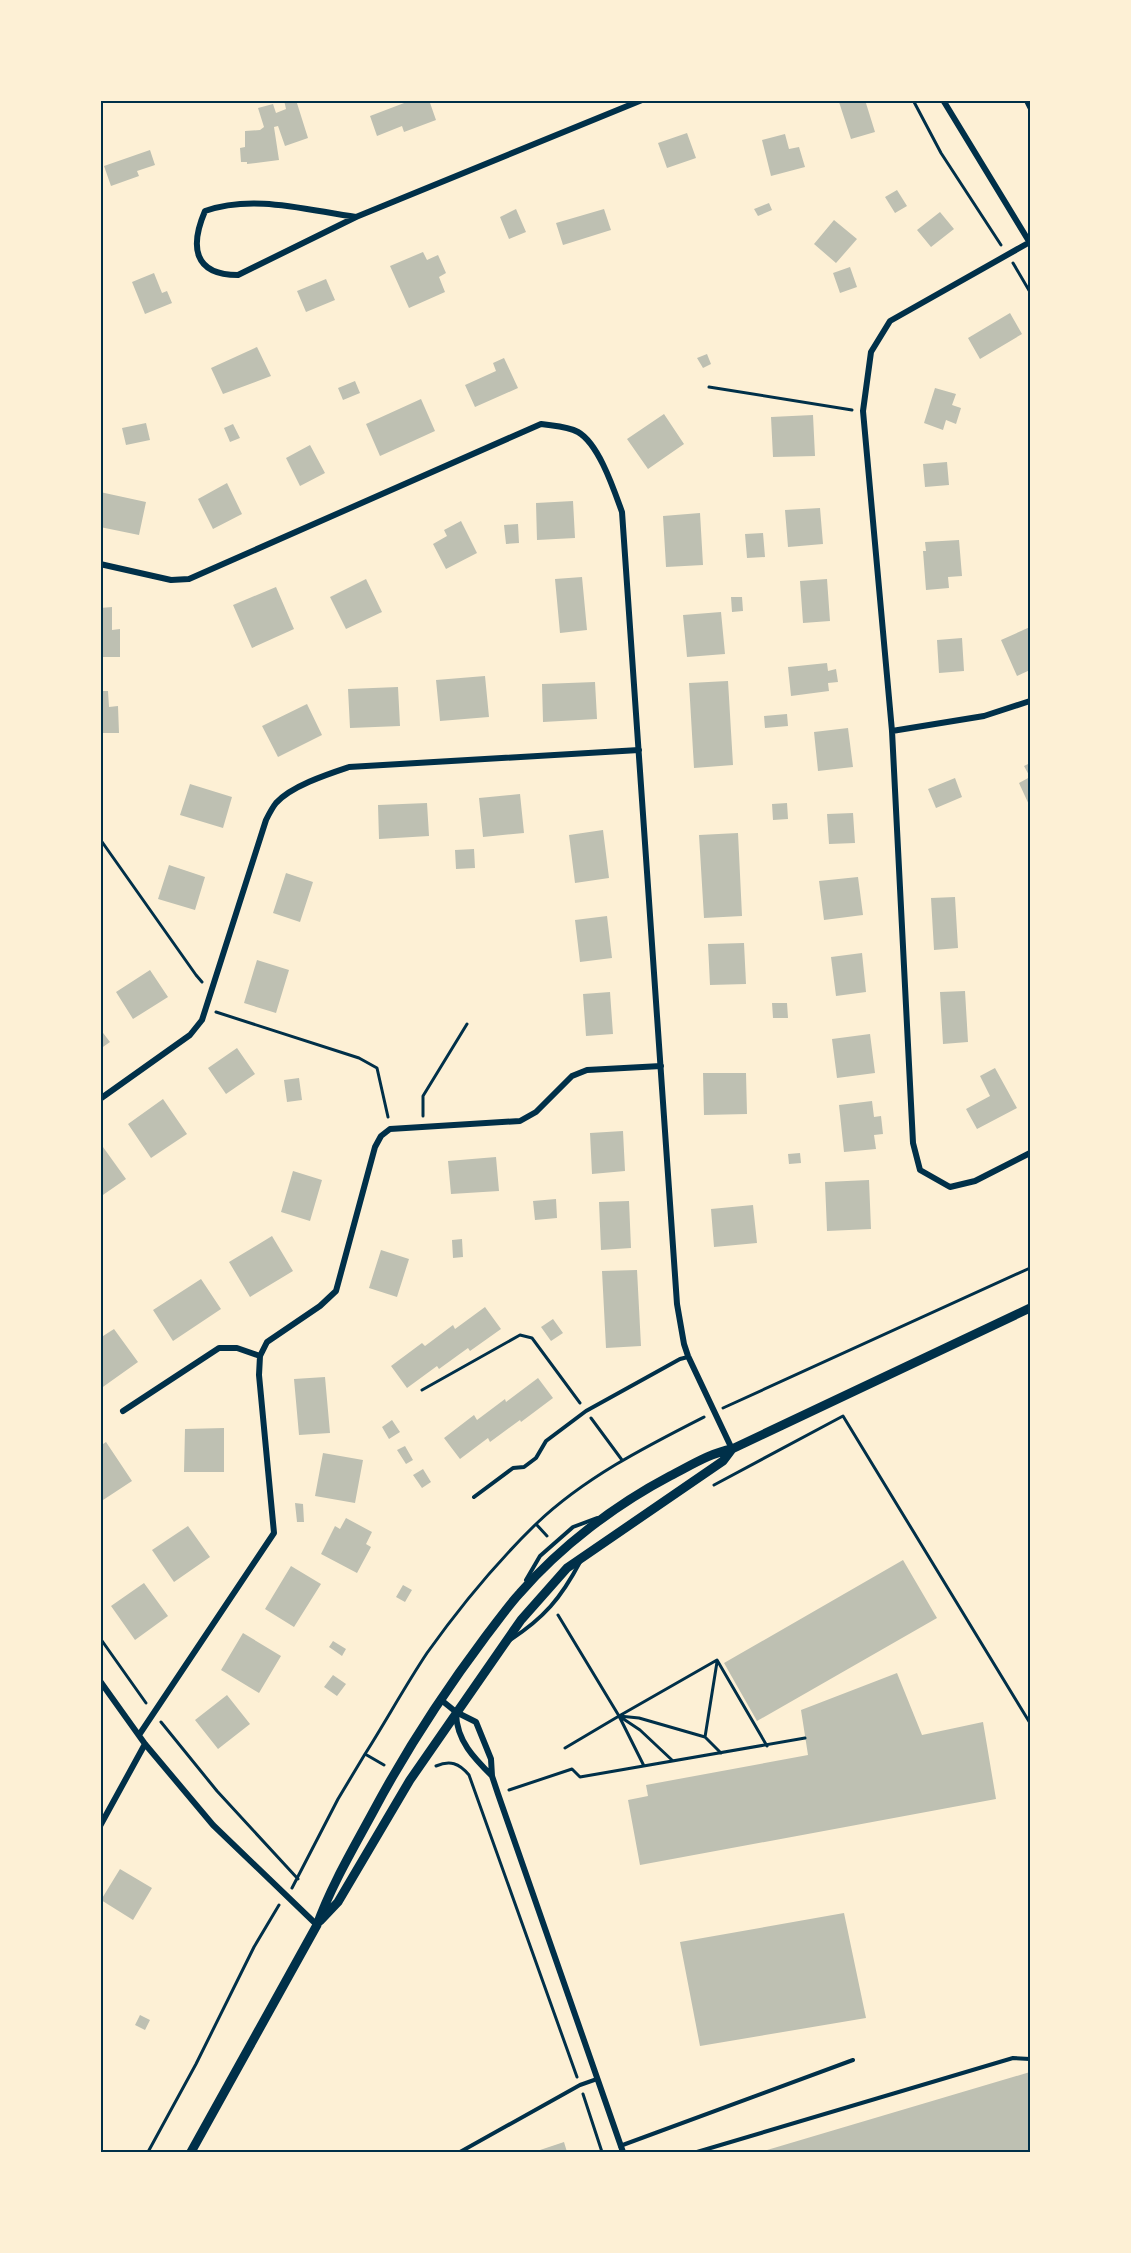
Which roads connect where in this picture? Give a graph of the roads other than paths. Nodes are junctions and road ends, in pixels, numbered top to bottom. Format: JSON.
{"nodes":[{"id":1,"x":642,"y":100,"type":"edge"},
{"id":2,"x":943,"y":100,"type":"edge"},
{"id":3,"x":356,"y":217,"type":"junction"},
{"id":4,"x":1030,"y":243,"type":"edge"},
{"id":5,"x":100,"y":564,"type":"edge"},
{"id":6,"x":1030,"y":701,"type":"edge"},
{"id":7,"x":892,"y":731,"type":"junction"},
{"id":8,"x":639,"y":750,"type":"junction"},
{"id":9,"x":662,"y":1066,"type":"junction"},
{"id":10,"x":100,"y":1099,"type":"edge"},
{"id":11,"x":1030,"y":1153,"type":"edge"},
{"id":12,"x":1030,"y":1308,"type":"edge"},
{"id":13,"x":260,"y":1356,"type":"junction"},
{"id":14,"x":688,"y":1356,"type":"junction"},
{"id":15,"x":123,"y":1411,"type":"dead end"},
{"id":16,"x":732,"y":1449,"type":"junction"},
{"id":17,"x":474,"y":1497,"type":"dead end"},
{"id":18,"x":100,"y":1681,"type":"edge"},
{"id":19,"x":440,"y":1699,"type":"junction"},
{"id":20,"x":456,"y":1712,"type":"junction"},
{"id":21,"x":139,"y":1735,"type":"junction"},
{"id":22,"x":145,"y":1743,"type":"junction"},
{"id":23,"x":492,"y":1776,"type":"junction"},
{"id":24,"x":100,"y":1826,"type":"edge"},
{"id":25,"x":317,"y":1925,"type":"junction"},
{"id":26,"x":1030,"y":2059,"type":"edge"},
{"id":27,"x":853,"y":2060,"type":"dead end"},
{"id":28,"x":597,"y":2079,"type":"junction"},
{"id":29,"x":622,"y":2149,"type":"edge"},
{"id":30,"x":191,"y":2152,"type":"edge"},
{"id":31,"x":460,"y":2152,"type":"edge"},
{"id":32,"x":698,"y":2152,"type":"edge"}],
"edges":[{"from":1,"to":3,"type":"street"},
{"from":2,"to":4,"type":"street"},
{"from":3,"to":3,"type":"street"},
{"from":4,"to":7,"type":"street"},
{"from":5,"to":8,"type":"street"},
{"from":6,"to":7,"type":"street"},
{"from":7,"to":11,"type":"street"},
{"from":8,"to":9,"type":"street"},
{"from":8,"to":10,"type":"street"},
{"from":9,"to":13,"type":"street"},
{"from":9,"to":14,"type":"street"},
{"from":12,"to":16,"type":"street"},
{"from":13,"to":15,"type":"street"},
{"from":13,"to":21,"type":"street"},
{"from":14,"to":16,"type":"street"},
{"from":14,"to":17,"type":"lane"},
{"from":16,"to":19,"type":"street"},
{"from":16,"to":20,"type":"street"},
{"from":18,"to":21,"type":"street"},
{"from":19,"to":20,"type":"street"},
{"from":19,"to":25,"type":"street"},
{"from":20,"to":23,"type":"street"},
{"from":20,"to":23,"type":"street"},
{"from":20,"to":25,"type":"street"},
{"from":21,"to":22,"type":"street"},
{"from":22,"to":24,"type":"street"},
{"from":22,"to":25,"type":"street"},
{"from":23,"to":28,"type":"street"},
{"from":25,"to":30,"type":"street"},
{"from":26,"to":32,"type":"lane"},
{"from":27,"to":29,"type":"lane"},
{"from":28,"to":29,"type":"street"},
{"from":28,"to":31,"type":"lane"}]}
